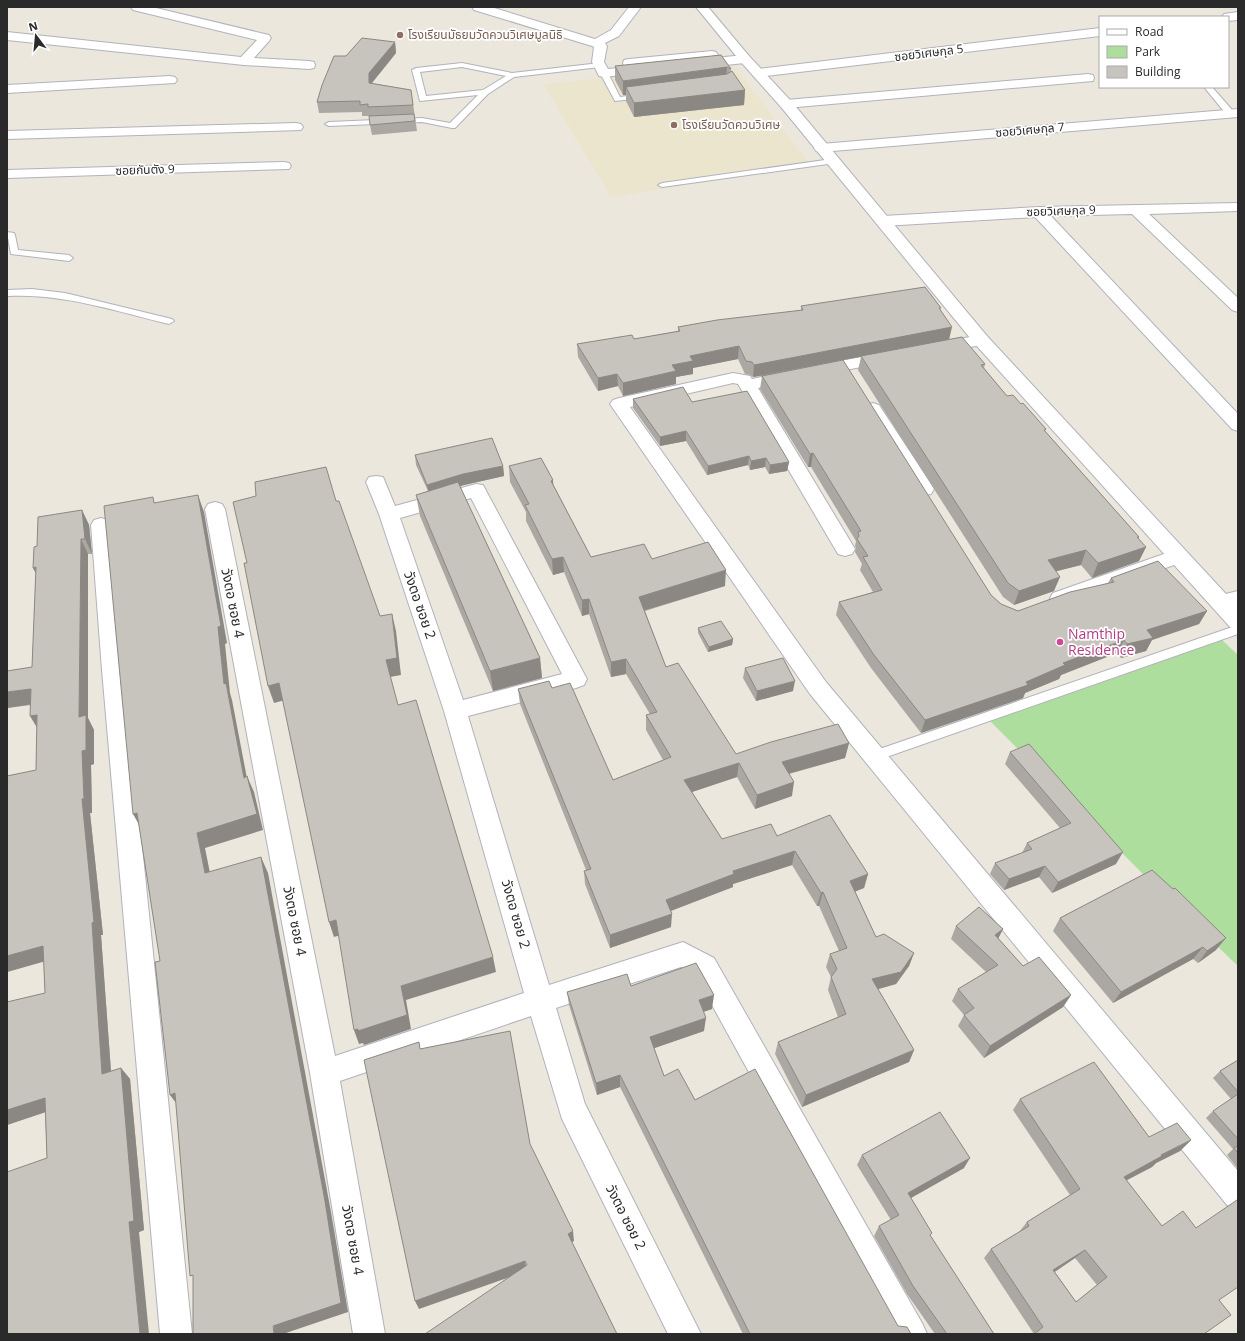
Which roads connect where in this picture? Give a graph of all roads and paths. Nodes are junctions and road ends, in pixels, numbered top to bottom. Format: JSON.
{"nodes":[{"id":1,"x":136,"y":7,"type":"edge"},
{"id":2,"x":478,"y":7,"type":"edge"},
{"id":3,"x":635,"y":7,"type":"edge"},
{"id":4,"x":698,"y":7,"type":"edge"},
{"id":5,"x":702,"y":7,"type":"edge"},
{"id":6,"x":707,"y":7,"type":"edge"},
{"id":7,"x":499,"y":9,"type":"edge"},
{"id":8,"x":195,"y":11,"type":"dead end"},
{"id":9,"x":181,"y":19,"type":"junction"},
{"id":10,"x":1099,"y":32,"type":"edge"},
{"id":11,"x":7,"y":36,"type":"edge"},
{"id":12,"x":596,"y":43,"type":"junction"},
{"id":13,"x":742,"y":56,"type":"junction"},
{"id":14,"x":244,"y":61,"type":"junction"},
{"id":15,"x":309,"y":65,"type":"dead end"},
{"id":16,"x":602,"y":69,"type":"junction"},
{"id":17,"x":758,"y":73,"type":"junction"},
{"id":18,"x":512,"y":75,"type":"junction"},
{"id":19,"x":1088,"y":78,"type":"dead end"},
{"id":20,"x":170,"y":80,"type":"dead end"},
{"id":21,"x":7,"y":88,"type":"edge"},
{"id":22,"x":1209,"y":88,"type":"edge"},
{"id":23,"x":485,"y":92,"type":"junction"},
{"id":24,"x":649,"y":95,"type":"edge"},
{"id":25,"x":786,"y":104,"type":"junction"},
{"id":26,"x":1234,"y":113,"type":"edge"},
{"id":27,"x":329,"y":124,"type":"dead end"},
{"id":28,"x":296,"y":127,"type":"dead end"},
{"id":29,"x":7,"y":135,"type":"edge"},
{"id":30,"x":821,"y":148,"type":"junction"},
{"id":31,"x":832,"y":161,"type":"junction"},
{"id":32,"x":284,"y":166,"type":"dead end"},
{"id":33,"x":7,"y":174,"type":"edge"},
{"id":34,"x":662,"y":185,"type":"dead end"},
{"id":35,"x":1238,"y":207,"type":"edge"},
{"id":36,"x":1135,"y":209,"type":"junction"},
{"id":37,"x":1039,"y":212,"type":"junction"},
{"id":38,"x":883,"y":221,"type":"junction"},
{"id":39,"x":7,"y":235,"type":"edge"},
{"id":40,"x":69,"y":258,"type":"dead end"},
{"id":41,"x":7,"y":293,"type":"edge"},
{"id":42,"x":1238,"y":307,"type":"edge"},
{"id":43,"x":169,"y":321,"type":"dead end"},
{"id":44,"x":981,"y":340,"type":"junction"},
{"id":45,"x":844,"y":365,"type":"junction"},
{"id":46,"x":799,"y":374,"type":"edge"},
{"id":47,"x":777,"y":378,"type":"edge"},
{"id":48,"x":747,"y":385,"type":"junction"},
{"id":49,"x":1238,"y":425,"type":"edge"},
{"id":50,"x":376,"y":482,"type":"dead end"},
{"id":51,"x":933,"y":504,"type":"edge"},
{"id":52,"x":215,"y":509,"type":"dead end"},
{"id":53,"x":389,"y":514,"type":"junction"},
{"id":54,"x":101,"y":525,"type":"dead end"},
{"id":55,"x":845,"y":549,"type":"dead end"},
{"id":56,"x":1178,"y":556,"type":"junction"},
{"id":57,"x":1229,"y":600,"type":"edge"},
{"id":58,"x":1043,"y":604,"type":"edge"},
{"id":59,"x":1238,"y":621,"type":"edge"},
{"id":60,"x":1238,"y":629,"type":"edge"},
{"id":61,"x":455,"y":710,"type":"junction"},
{"id":62,"x":875,"y":756,"type":"junction"},
{"id":63,"x":541,"y":1000,"type":"junction"},
{"id":64,"x":324,"y":1073,"type":"junction"},
{"id":65,"x":1238,"y":1194,"type":"edge"},
{"id":66,"x":176,"y":1334,"type":"edge"},
{"id":67,"x":369,"y":1334,"type":"edge"},
{"id":68,"x":685,"y":1334,"type":"edge"},
{"id":69,"x":911,"y":1334,"type":"edge"}],
"edges":[{"from":1,"to":9,"type":"street"},
{"from":2,"to":7,"type":"street"},
{"from":3,"to":12,"type":"street"},
{"from":4,"to":5,"type":"street"},
{"from":5,"to":6,"type":"street"},
{"from":5,"to":13,"type":"street"},
{"from":7,"to":12,"type":"street"},
{"from":8,"to":9,"type":"street"},
{"from":9,"to":14,"type":"street"},
{"from":10,"to":17,"type":"street","name":"ซอยวิเศษกุล 5"},
{"from":11,"to":14,"type":"street"},
{"from":12,"to":16,"type":"street"},
{"from":13,"to":16,"type":"street"},
{"from":13,"to":17,"type":"street"},
{"from":14,"to":15,"type":"street"},
{"from":16,"to":18,"type":"lane"},
{"from":16,"to":24,"type":"lane"},
{"from":17,"to":25,"type":"street"},
{"from":18,"to":23,"type":"lane"},
{"from":18,"to":23,"type":"lane"},
{"from":19,"to":25,"type":"street"},
{"from":20,"to":21,"type":"street"},
{"from":22,"to":26,"type":"lane"},
{"from":23,"to":27,"type":"lane"},
{"from":25,"to":30,"type":"street"},
{"from":26,"to":30,"type":"street","name":"ซอยวิเศษกุล 7"},
{"from":28,"to":29,"type":"street"},
{"from":30,"to":31,"type":"street"},
{"from":31,"to":34,"type":"lane"},
{"from":31,"to":38,"type":"street"},
{"from":32,"to":33,"type":"street","name":"ซอยกันตัง 9"},
{"from":35,"to":36,"type":"street","name":"ซอยวิเศษกุล 9"},
{"from":36,"to":37,"type":"street","name":"ซอยวิเศษกุล 9"},
{"from":36,"to":42,"type":"street"},
{"from":37,"to":38,"type":"street","name":"ซอยวิเศษกุล 9"},
{"from":37,"to":49,"type":"street"},
{"from":38,"to":44,"type":"street"},
{"from":39,"to":40,"type":"lane"},
{"from":41,"to":43,"type":"lane"},
{"from":44,"to":45,"type":"street"},
{"from":44,"to":56,"type":"street"},
{"from":45,"to":46,"type":"street"},
{"from":45,"to":51,"type":"street"},
{"from":47,"to":48,"type":"street"},
{"from":48,"to":55,"type":"street"},
{"from":48,"to":62,"type":"street"},
{"from":50,"to":53,"type":"street","name":"วังตอ ซอย 2"},
{"from":52,"to":64,"type":"street","name":"วังตอ ซอย 4"},
{"from":53,"to":61,"type":"street","name":"วังตอ ซอย 2"},
{"from":53,"to":61,"type":"street"},
{"from":54,"to":66,"type":"street"},
{"from":56,"to":57,"type":"street"},
{"from":56,"to":58,"type":"street"},
{"from":57,"to":59,"type":"street"},
{"from":60,"to":62,"type":"lane"},
{"from":61,"to":63,"type":"street","name":"วังตอ ซอย 2"},
{"from":62,"to":65,"type":"street"},
{"from":63,"to":64,"type":"street"},
{"from":63,"to":68,"type":"street","name":"วังตอ ซอย 2"},
{"from":63,"to":69,"type":"street"},
{"from":64,"to":67,"type":"street","name":"วังตอ ซอย 4"}]}
